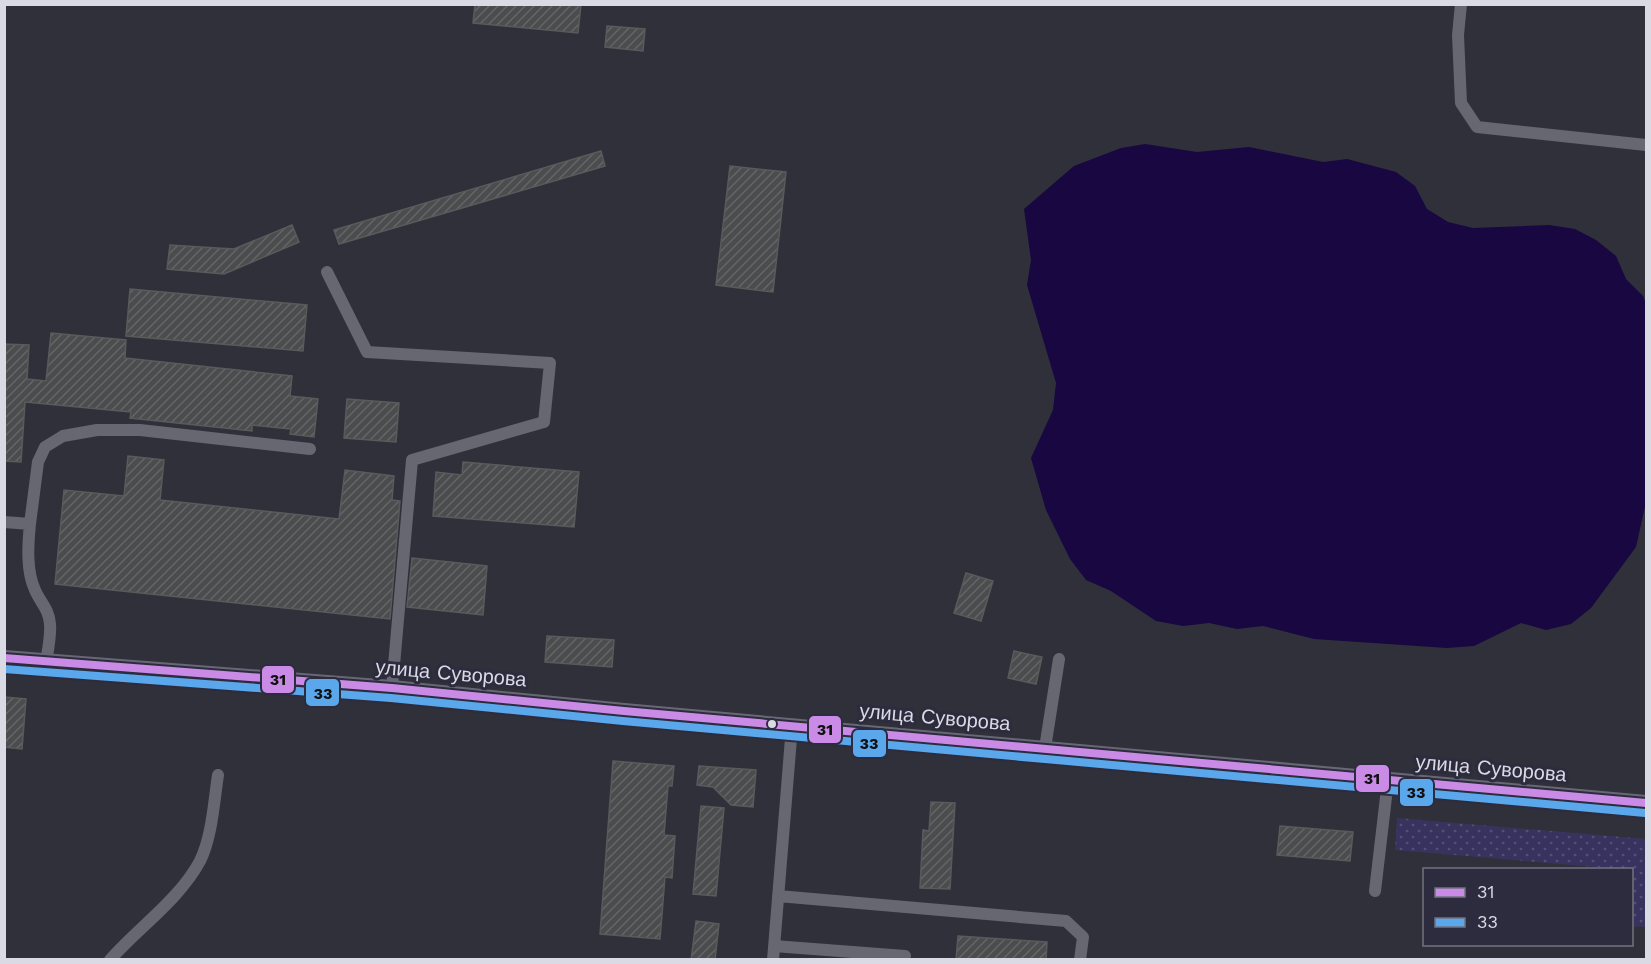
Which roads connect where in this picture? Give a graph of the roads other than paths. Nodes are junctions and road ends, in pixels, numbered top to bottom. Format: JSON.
{"nodes":[{"id":1,"x":1461,"y":4,"type":"edge"},
{"id":2,"x":1647,"y":145,"type":"edge"},
{"id":3,"x":327,"y":272,"type":"dead end"},
{"id":4,"x":310,"y":449,"type":"dead end"},
{"id":5,"x":4,"y":522,"type":"edge"},
{"id":6,"x":30,"y":524,"type":"junction"},
{"id":7,"x":4,"y":658,"type":"edge"},
{"id":8,"x":1059,"y":659,"type":"dead end"},
{"id":9,"x":46,"y":662,"type":"junction"},
{"id":10,"x":392,"y":688,"type":"junction"},
{"id":11,"x":792,"y":726,"type":"junction"},
{"id":12,"x":1045,"y":748,"type":"junction"},
{"id":13,"x":219,"y":775,"type":"dead end"},
{"id":14,"x":1388,"y":780,"type":"junction"},
{"id":15,"x":1647,"y":802,"type":"edge"},
{"id":16,"x":1375,"y":891,"type":"dead end"},
{"id":17,"x":778,"y":896,"type":"junction"},
{"id":18,"x":774,"y":946,"type":"junction"},
{"id":19,"x":905,"y":956,"type":"dead end"},
{"id":20,"x":110,"y":960,"type":"edge"},
{"id":21,"x":773,"y":960,"type":"edge"},
{"id":22,"x":1080,"y":960,"type":"edge"}],
"edges":[{"from":1,"to":2,"type":"lane"},
{"from":3,"to":10,"type":"lane"},
{"from":4,"to":6,"type":"lane"},
{"from":5,"to":6,"type":"lane"},
{"from":6,"to":9,"type":"lane"},
{"from":7,"to":9,"type":"main road","name":"улица Суворова"},
{"from":8,"to":12,"type":"lane"},
{"from":9,"to":10,"type":"main road","name":"улица Суворова"},
{"from":10,"to":11,"type":"main road","name":"улица Суворова"},
{"from":11,"to":12,"type":"main road","name":"улица Суворова"},
{"from":11,"to":17,"type":"lane"},
{"from":12,"to":14,"type":"main road","name":"улица Суворова"},
{"from":13,"to":20,"type":"lane"},
{"from":14,"to":15,"type":"main road","name":"улица Суворова"},
{"from":14,"to":16,"type":"lane"},
{"from":17,"to":18,"type":"lane"},
{"from":17,"to":22,"type":"lane"},
{"from":18,"to":19,"type":"lane"},
{"from":18,"to":21,"type":"lane"}]}
